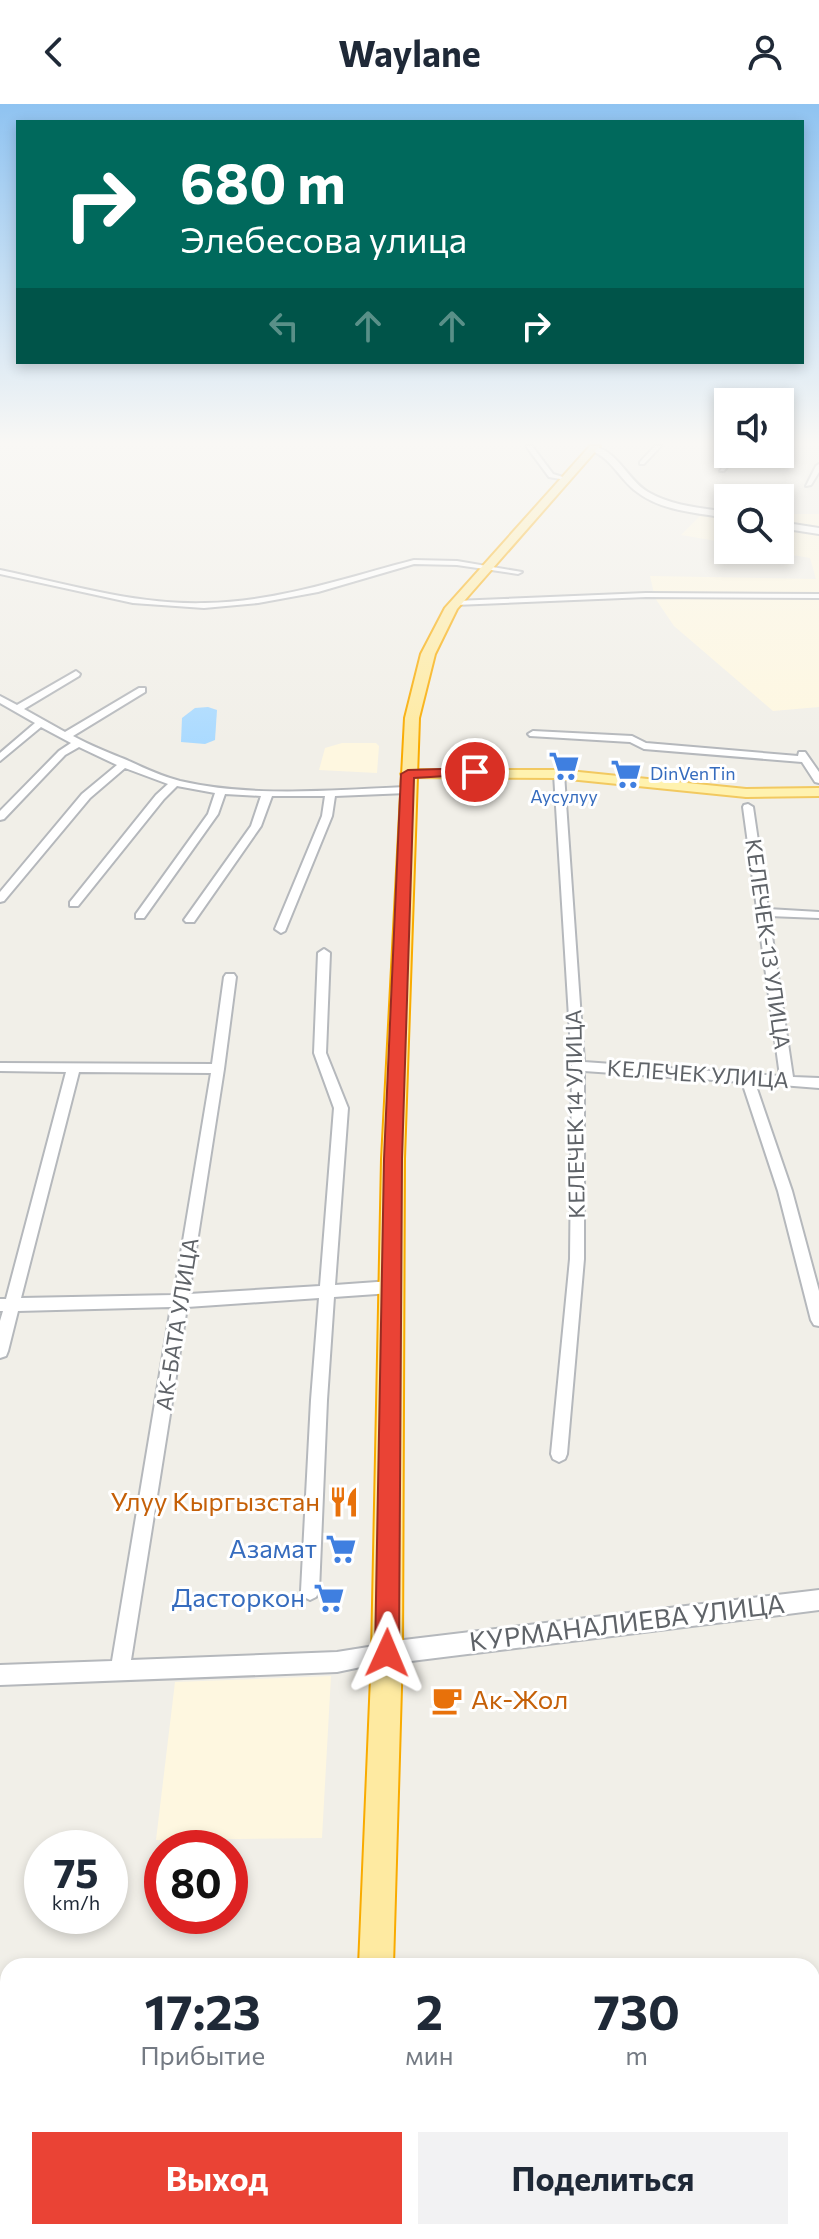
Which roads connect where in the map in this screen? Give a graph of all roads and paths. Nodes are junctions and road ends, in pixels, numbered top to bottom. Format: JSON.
{"nodes":[{"id":1,"x":505,"y":546,"type":"edge"},
{"id":2,"x":0,"y":572,"type":"edge"},
{"id":3,"x":518,"y":572,"type":"dead end"},
{"id":4,"x":819,"y":596,"type":"edge"},
{"id":5,"x":455,"y":603,"type":"junction"},
{"id":6,"x":76,"y":674,"type":"dead end"},
{"id":7,"x":142,"y":690,"type":"dead end"},
{"id":8,"x":0,"y":699,"type":"edge"},
{"id":9,"x":17,"y":709,"type":"junction"},
{"id":10,"x":41,"y":723,"type":"junction"},
{"id":11,"x":533,"y":734,"type":"dead end"},
{"id":12,"x":66,"y":736,"type":"junction"},
{"id":13,"x":78,"y":743,"type":"junction"},
{"id":14,"x":0,"y":758,"type":"edge"},
{"id":15,"x":125,"y":763,"type":"junction"},
{"id":16,"x":559,"y":774,"type":"junction"},
{"id":17,"x":819,"y":780,"type":"edge"},
{"id":18,"x":407,"y":782,"type":"junction"},
{"id":19,"x":175,"y":783,"type":"junction"},
{"id":20,"x":221,"y":790,"type":"junction"},
{"id":21,"x":268,"y":792,"type":"junction"},
{"id":22,"x":331,"y":792,"type":"junction"},
{"id":23,"x":819,"y":792,"type":"edge"},
{"id":24,"x":748,"y":807,"type":"dead end"},
{"id":25,"x":0,"y":817,"type":"edge"},
{"id":26,"x":0,"y":899,"type":"edge"},
{"id":27,"x":74,"y":904,"type":"dead end"},
{"id":28,"x":763,"y":912,"type":"junction"},
{"id":29,"x":819,"y":915,"type":"edge"},
{"id":30,"x":140,"y":916,"type":"dead end"},
{"id":31,"x":190,"y":920,"type":"dead end"},
{"id":32,"x":281,"y":929,"type":"dead end"},
{"id":33,"x":324,"y":953,"type":"dead end"},
{"id":34,"x":230,"y":977,"type":"dead end"},
{"id":35,"x":74,"y":1066,"type":"junction"},
{"id":36,"x":578,"y":1066,"type":"junction"},
{"id":37,"x":0,"y":1067,"type":"edge"},
{"id":38,"x":218,"y":1069,"type":"junction"},
{"id":39,"x":747,"y":1078,"type":"junction"},
{"id":40,"x":787,"y":1080,"type":"junction"},
{"id":41,"x":819,"y":1083,"type":"edge"},
{"id":42,"x":391,"y":1287,"type":"junction"},
{"id":43,"x":327,"y":1292,"type":"junction"},
{"id":44,"x":180,"y":1301,"type":"junction"},
{"id":45,"x":6,"y":1304,"type":"edge"},
{"id":46,"x":819,"y":1320,"type":"edge"},
{"id":47,"x":0,"y":1351,"type":"edge"},
{"id":48,"x":559,"y":1454,"type":"dead end"},
{"id":49,"x":310,"y":1591,"type":"dead end"},
{"id":50,"x":819,"y":1600,"type":"edge"},
{"id":51,"x":387,"y":1653,"type":"junction"},
{"id":52,"x":120,"y":1670,"type":"junction"},
{"id":53,"x":0,"y":1675,"type":"edge"},
{"id":54,"x":376,"y":1958,"type":"edge"}],
"edges":[{"from":1,"to":5,"type":"highway"},
{"from":2,"to":3,"type":"street"},
{"from":4,"to":5,"type":"street"},
{"from":5,"to":18,"type":"highway"},
{"from":6,"to":9,"type":"street"},
{"from":7,"to":12,"type":"street"},
{"from":8,"to":9,"type":"street"},
{"from":9,"to":10,"type":"street"},
{"from":10,"to":12,"type":"street"},
{"from":10,"to":14,"type":"street"},
{"from":11,"to":17,"type":"street"},
{"from":12,"to":13,"type":"street"},
{"from":13,"to":15,"type":"street"},
{"from":13,"to":25,"type":"street"},
{"from":15,"to":19,"type":"street"},
{"from":15,"to":26,"type":"street"},
{"from":16,"to":18,"type":"main road"},
{"from":16,"to":23,"type":"main road"},
{"from":16,"to":36,"type":"street","name":"КЕЛЕЧЕК 14 УЛИЦА"},
{"from":18,"to":22,"type":"street"},
{"from":18,"to":42,"type":"highway"},
{"from":19,"to":20,"type":"street"},
{"from":19,"to":27,"type":"street"},
{"from":20,"to":21,"type":"street"},
{"from":20,"to":30,"type":"street"},
{"from":21,"to":22,"type":"street"},
{"from":21,"to":31,"type":"street"},
{"from":22,"to":32,"type":"street"},
{"from":24,"to":28,"type":"street","name":"КЕЛЕЧЕК-13 УЛИЦА"},
{"from":28,"to":29,"type":"street"},
{"from":28,"to":40,"type":"street","name":"КЕЛЕЧЕК-13 УЛИЦА"},
{"from":33,"to":43,"type":"street"},
{"from":34,"to":38,"type":"street","name":"АК-БАТА УЛИЦА"},
{"from":35,"to":37,"type":"street"},
{"from":35,"to":38,"type":"street"},
{"from":35,"to":45,"type":"street"},
{"from":36,"to":39,"type":"street","name":"КЕЛЕЧЕК УЛИЦА"},
{"from":36,"to":48,"type":"street","name":"КЕЛЕЧЕК 14 УЛИЦА"},
{"from":38,"to":44,"type":"street","name":"АК-БАТА УЛИЦА"},
{"from":39,"to":40,"type":"street","name":"КЕЛЕЧЕК УЛИЦА"},
{"from":39,"to":46,"type":"street"},
{"from":40,"to":41,"type":"street","name":"КЕЛЕЧЕК УЛИЦА"},
{"from":42,"to":43,"type":"street"},
{"from":42,"to":51,"type":"highway"},
{"from":43,"to":44,"type":"street"},
{"from":43,"to":49,"type":"street"},
{"from":44,"to":45,"type":"street"},
{"from":44,"to":52,"type":"street","name":"АК-БАТА УЛИЦА"},
{"from":45,"to":47,"type":"street"},
{"from":50,"to":51,"type":"street","name":"КУРМАНАЛИЕВА УЛИЦА"},
{"from":51,"to":52,"type":"street"},
{"from":51,"to":54,"type":"highway"},
{"from":52,"to":53,"type":"street"}]}
